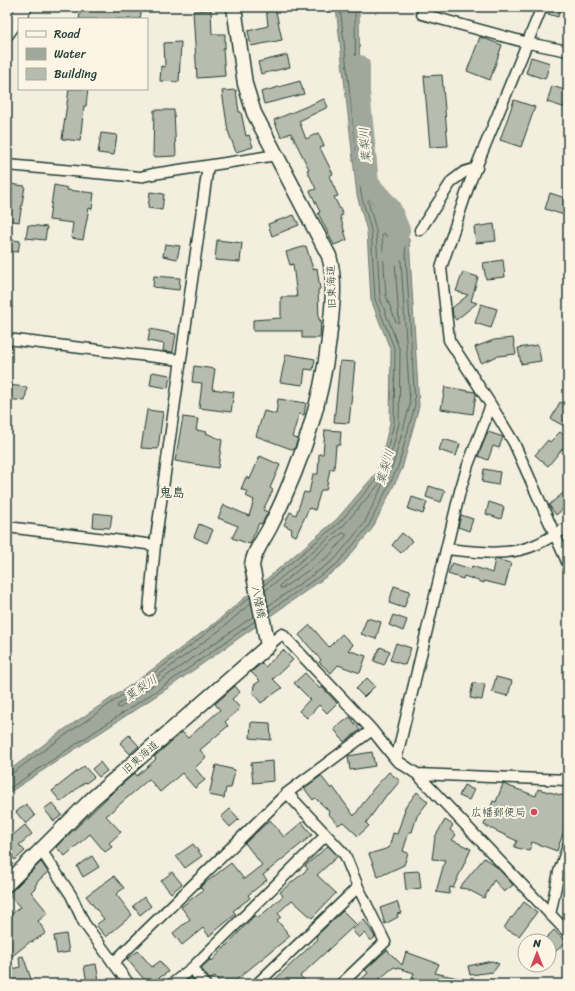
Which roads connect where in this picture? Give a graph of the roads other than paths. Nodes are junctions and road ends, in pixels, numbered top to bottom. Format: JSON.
{"nodes":[{"id":1,"x":25,"y":7,"type":"edge"},
{"id":2,"x":234,"y":7,"type":"edge"},
{"id":3,"x":542,"y":7,"type":"edge"},
{"id":4,"x":422,"y":14,"type":"dead end"},
{"id":5,"x":7,"y":33,"type":"edge"},
{"id":6,"x":528,"y":43,"type":"junction"},
{"id":7,"x":568,"y":52,"type":"edge"},
{"id":8,"x":277,"y":156,"type":"junction"},
{"id":9,"x":7,"y":165,"type":"edge"},
{"id":10,"x":208,"y":166,"type":"junction"},
{"id":11,"x":477,"y":168,"type":"junction"},
{"id":12,"x":420,"y":230,"type":"dead end"},
{"id":13,"x":7,"y":339,"type":"edge"},
{"id":14,"x":181,"y":360,"type":"junction"},
{"id":15,"x":491,"y":405,"type":"junction"},
{"id":16,"x":7,"y":527,"type":"edge"},
{"id":17,"x":568,"y":527,"type":"edge"},
{"id":18,"x":554,"y":535,"type":"junction"},
{"id":19,"x":155,"y":545,"type":"junction"},
{"id":20,"x":446,"y":549,"type":"junction"},
{"id":21,"x":568,"y":564,"type":"edge"},
{"id":22,"x":253,"y":573,"type":"joint"},
{"id":23,"x":149,"y":610,"type":"dead end"},
{"id":24,"x":268,"y":646,"type":"junction"},
{"id":25,"x":372,"y":730,"type":"junction"},
{"id":26,"x":396,"y":760,"type":"junction"},
{"id":27,"x":417,"y":774,"type":"junction"},
{"id":28,"x":568,"y":780,"type":"edge"},
{"id":29,"x":287,"y":793,"type":"junction"},
{"id":30,"x":326,"y":835,"type":"junction"},
{"id":31,"x":568,"y":846,"type":"edge"},
{"id":32,"x":41,"y":850,"type":"junction"},
{"id":33,"x":7,"y":884,"type":"edge"},
{"id":34,"x":358,"y":887,"type":"junction"},
{"id":35,"x":550,"y":915,"type":"junction"},
{"id":36,"x":568,"y":933,"type":"edge"},
{"id":37,"x":113,"y":963,"type":"junction"},
{"id":38,"x":192,"y":968,"type":"junction"},
{"id":39,"x":129,"y":984,"type":"edge"},
{"id":40,"x":172,"y":984,"type":"edge"},
{"id":41,"x":205,"y":984,"type":"edge"},
{"id":42,"x":256,"y":984,"type":"edge"},
{"id":43,"x":341,"y":984,"type":"edge"}],
"edges":[{"from":1,"to":5,"type":"main road"},
{"from":2,"to":8,"type":"main road","name":"旧東海道"},
{"from":3,"to":6,"type":"street"},
{"from":4,"to":6,"type":"street"},
{"from":6,"to":7,"type":"street"},
{"from":6,"to":11,"type":"street"},
{"from":8,"to":10,"type":"street"},
{"from":8,"to":22,"type":"main road","name":"旧東海道"},
{"from":9,"to":10,"type":"street"},
{"from":10,"to":14,"type":"street"},
{"from":11,"to":12,"type":"street"},
{"from":11,"to":15,"type":"street"},
{"from":13,"to":14,"type":"street"},
{"from":14,"to":19,"type":"street"},
{"from":15,"to":18,"type":"street"},
{"from":15,"to":20,"type":"street"},
{"from":16,"to":19,"type":"street"},
{"from":17,"to":18,"type":"street"},
{"from":18,"to":20,"type":"street"},
{"from":18,"to":21,"type":"street"},
{"from":19,"to":23,"type":"street"},
{"from":20,"to":26,"type":"street"},
{"from":22,"to":24,"type":"main road","name":"八幡橋"},
{"from":24,"to":25,"type":"street"},
{"from":24,"to":32,"type":"main road","name":"旧東海道"},
{"from":25,"to":26,"type":"street"},
{"from":25,"to":29,"type":"street"},
{"from":26,"to":27,"type":"street"},
{"from":27,"to":28,"type":"street"},
{"from":27,"to":35,"type":"street"},
{"from":29,"to":30,"type":"street"},
{"from":29,"to":37,"type":"street"},
{"from":30,"to":34,"type":"street"},
{"from":30,"to":38,"type":"street"},
{"from":31,"to":35,"type":"street"},
{"from":32,"to":33,"type":"main road","name":"旧東海道"},
{"from":32,"to":37,"type":"street"},
{"from":34,"to":42,"type":"street"},
{"from":34,"to":43,"type":"street"},
{"from":35,"to":36,"type":"street"},
{"from":37,"to":39,"type":"street"},
{"from":38,"to":40,"type":"street"},
{"from":38,"to":41,"type":"street"}]}
